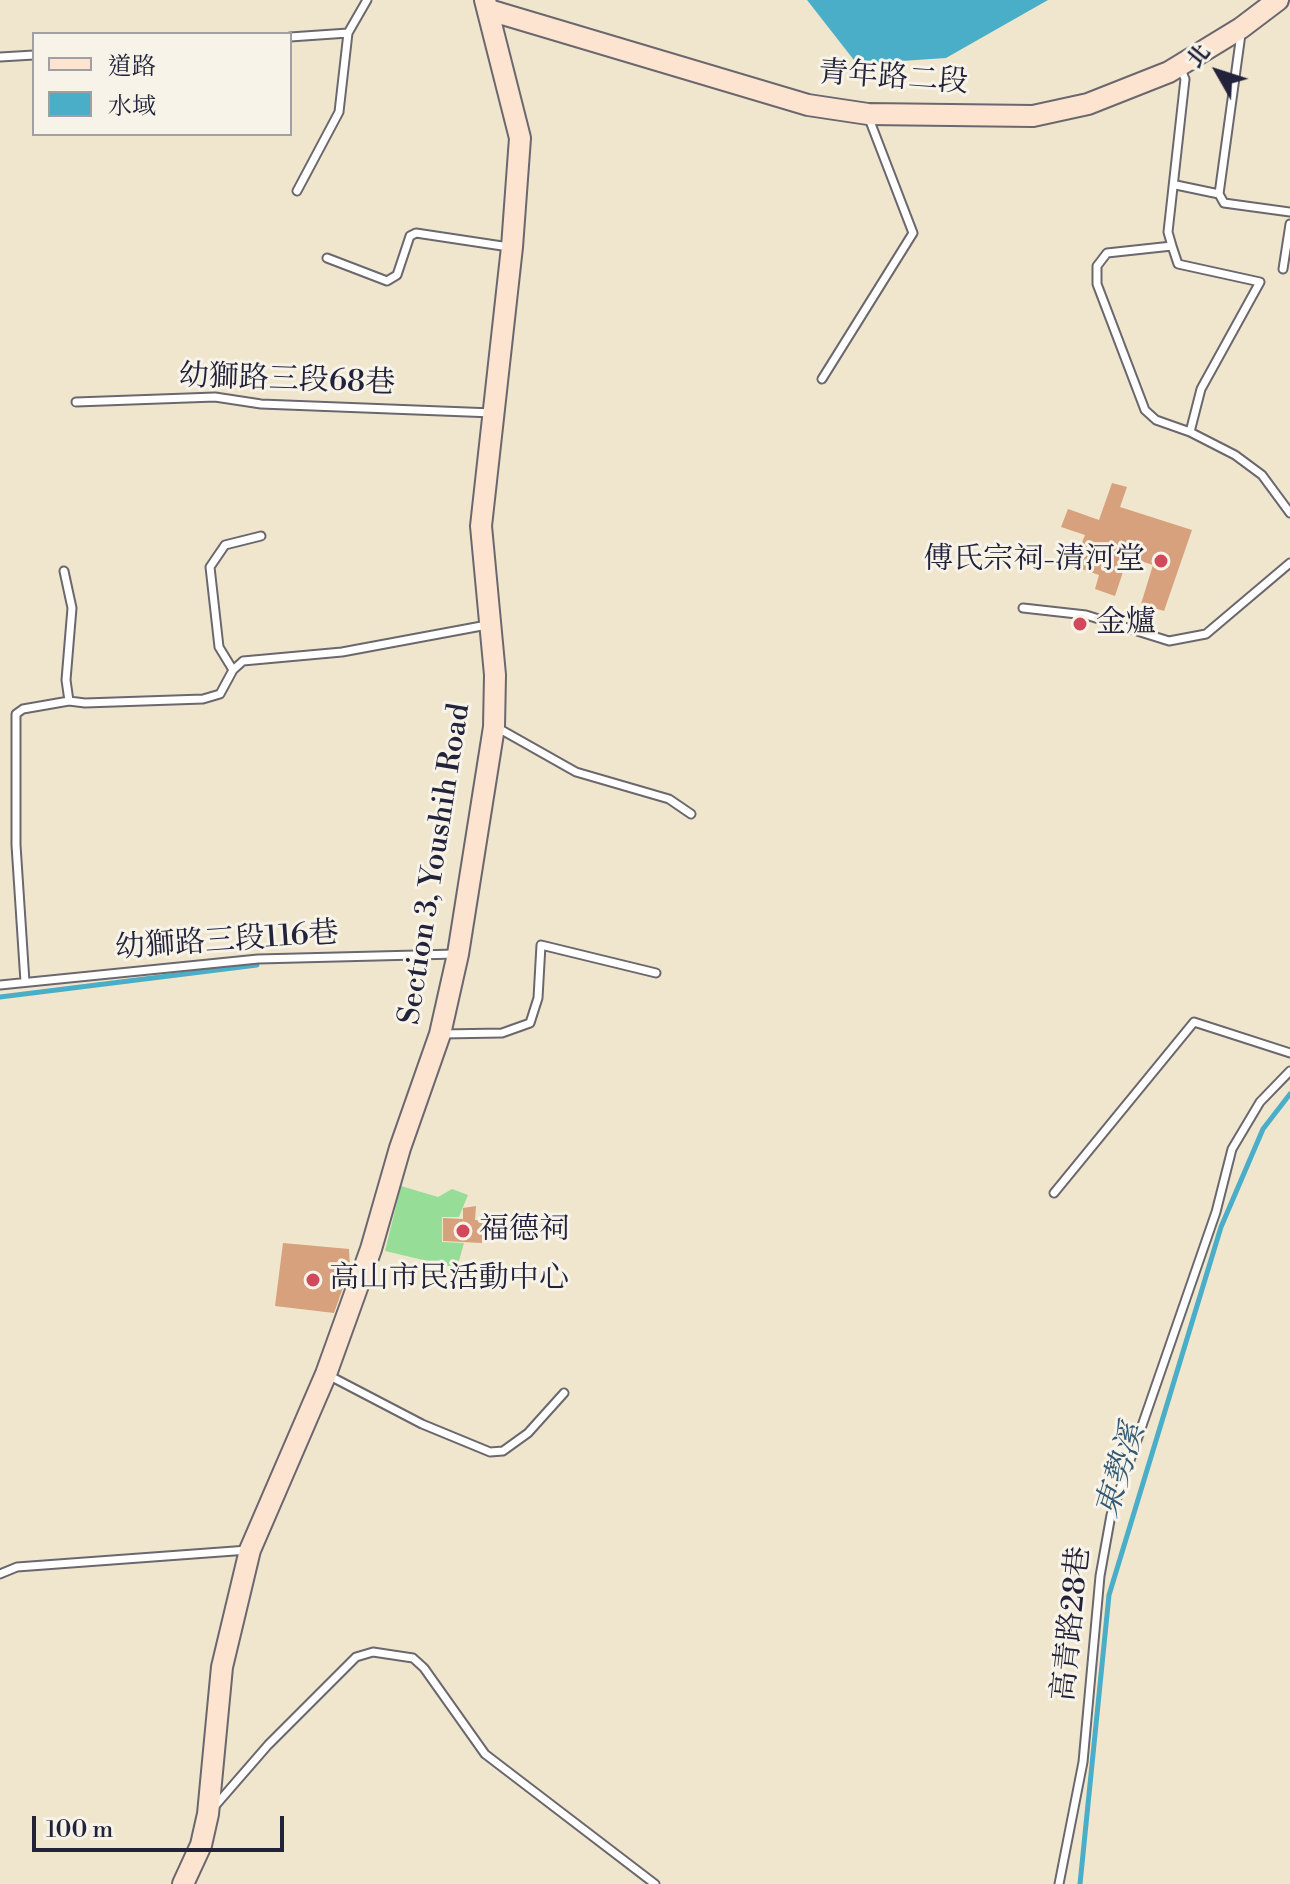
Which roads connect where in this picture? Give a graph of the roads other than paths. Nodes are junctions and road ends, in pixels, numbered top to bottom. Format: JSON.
{"nodes":[{"id":1,"x":367,"y":0,"type":"edge"},
{"id":2,"x":1278,"y":0,"type":"edge"},
{"id":3,"x":487,"y":5,"type":"edge"},
{"id":4,"x":1241,"y":28,"type":"junction"},
{"id":5,"x":348,"y":33,"type":"junction"},
{"id":6,"x":292,"y":37,"type":"edge"},
{"id":7,"x":32,"y":55,"type":"edge"},
{"id":8,"x":0,"y":57,"type":"edge"},
{"id":9,"x":1179,"y":65,"type":"junction"},
{"id":10,"x":868,"y":114,"type":"junction"},
{"id":11,"x":1176,"y":185,"type":"junction"},
{"id":12,"x":297,"y":191,"type":"dead end"},
{"id":13,"x":1219,"y":194,"type":"junction"},
{"id":14,"x":1290,"y":212,"type":"edge"},
{"id":15,"x":1290,"y":224,"type":"edge"},
{"id":16,"x":1172,"y":246,"type":"junction"},
{"id":17,"x":512,"y":247,"type":"junction"},
{"id":18,"x":327,"y":258,"type":"dead end"},
{"id":19,"x":1283,"y":269,"type":"dead end"},
{"id":20,"x":822,"y":379,"type":"dead end"},
{"id":21,"x":76,"y":402,"type":"dead end"},
{"id":22,"x":495,"y":413,"type":"junction"},
{"id":23,"x":1190,"y":432,"type":"junction"},
{"id":24,"x":1290,"y":513,"type":"edge"},
{"id":25,"x":261,"y":536,"type":"dead end"},
{"id":26,"x":1290,"y":563,"type":"edge"},
{"id":27,"x":64,"y":571,"type":"dead end"},
{"id":28,"x":1023,"y":608,"type":"dead end"},
{"id":29,"x":489,"y":624,"type":"junction"},
{"id":30,"x":233,"y":670,"type":"junction"},
{"id":31,"x":69,"y":701,"type":"junction"},
{"id":32,"x":494,"y":727,"type":"junction"},
{"id":33,"x":691,"y":814,"type":"dead end"},
{"id":34,"x":458,"y":954,"type":"junction"},
{"id":35,"x":656,"y":973,"type":"dead end"},
{"id":36,"x":25,"y":982,"type":"junction"},
{"id":37,"x":0,"y":985,"type":"edge"},
{"id":38,"x":440,"y":1034,"type":"junction"},
{"id":39,"x":1290,"y":1053,"type":"edge"},
{"id":40,"x":1290,"y":1071,"type":"edge"},
{"id":41,"x":1054,"y":1193,"type":"dead end"},
{"id":42,"x":326,"y":1374,"type":"junction"},
{"id":43,"x":564,"y":1393,"type":"dead end"},
{"id":44,"x":250,"y":1550,"type":"junction"},
{"id":45,"x":0,"y":1574,"type":"edge"},
{"id":46,"x":208,"y":1814,"type":"junction"},
{"id":47,"x":183,"y":1884,"type":"edge"},
{"id":48,"x":655,"y":1884,"type":"edge"},
{"id":49,"x":1059,"y":1884,"type":"edge"}],
"edges":[{"from":1,"to":5,"type":"lane"},
{"from":2,"to":4,"type":"street","name":"青年路二段"},
{"from":3,"to":10,"type":"street","name":"青年路二段"},
{"from":3,"to":17,"type":"street","name":"Section 3, Youshih Road"},
{"from":4,"to":9,"type":"street","name":"青年路二段"},
{"from":4,"to":13,"type":"lane"},
{"from":5,"to":6,"type":"lane"},
{"from":5,"to":12,"type":"lane"},
{"from":7,"to":8,"type":"lane"},
{"from":9,"to":10,"type":"street","name":"青年路二段"},
{"from":9,"to":11,"type":"lane"},
{"from":10,"to":20,"type":"lane"},
{"from":11,"to":13,"type":"lane"},
{"from":11,"to":16,"type":"lane"},
{"from":13,"to":14,"type":"lane"},
{"from":15,"to":19,"type":"lane"},
{"from":16,"to":23,"type":"lane"},
{"from":16,"to":23,"type":"lane"},
{"from":17,"to":18,"type":"lane"},
{"from":17,"to":22,"type":"street","name":"Section 3, Youshih Road"},
{"from":21,"to":22,"type":"lane","name":"幼獅路三段68巷"},
{"from":22,"to":29,"type":"street","name":"Section 3, Youshih Road"},
{"from":23,"to":24,"type":"lane"},
{"from":25,"to":30,"type":"lane"},
{"from":26,"to":28,"type":"lane"},
{"from":27,"to":31,"type":"lane"},
{"from":29,"to":30,"type":"lane"},
{"from":29,"to":32,"type":"street","name":"Section 3, Youshih Road"},
{"from":30,"to":31,"type":"lane"},
{"from":31,"to":36,"type":"lane"},
{"from":32,"to":33,"type":"lane"},
{"from":32,"to":34,"type":"street","name":"Section 3, Youshih Road"},
{"from":34,"to":36,"type":"lane","name":"幼獅路三段116巷"},
{"from":34,"to":38,"type":"street","name":"Section 3, Youshih Road"},
{"from":35,"to":38,"type":"lane"},
{"from":36,"to":37,"type":"lane","name":"幼獅路三段116巷"},
{"from":38,"to":42,"type":"street","name":"Section 3, Youshih Road"},
{"from":39,"to":41,"type":"lane"},
{"from":40,"to":49,"type":"lane","name":"高青路28巷"},
{"from":42,"to":43,"type":"lane"},
{"from":42,"to":44,"type":"street","name":"Section 3, Youshih Road"},
{"from":44,"to":45,"type":"lane"},
{"from":44,"to":46,"type":"street","name":"Section 3, Youshih Road"},
{"from":46,"to":47,"type":"street","name":"Section 3, Youshih Road"},
{"from":46,"to":48,"type":"lane"}]}
